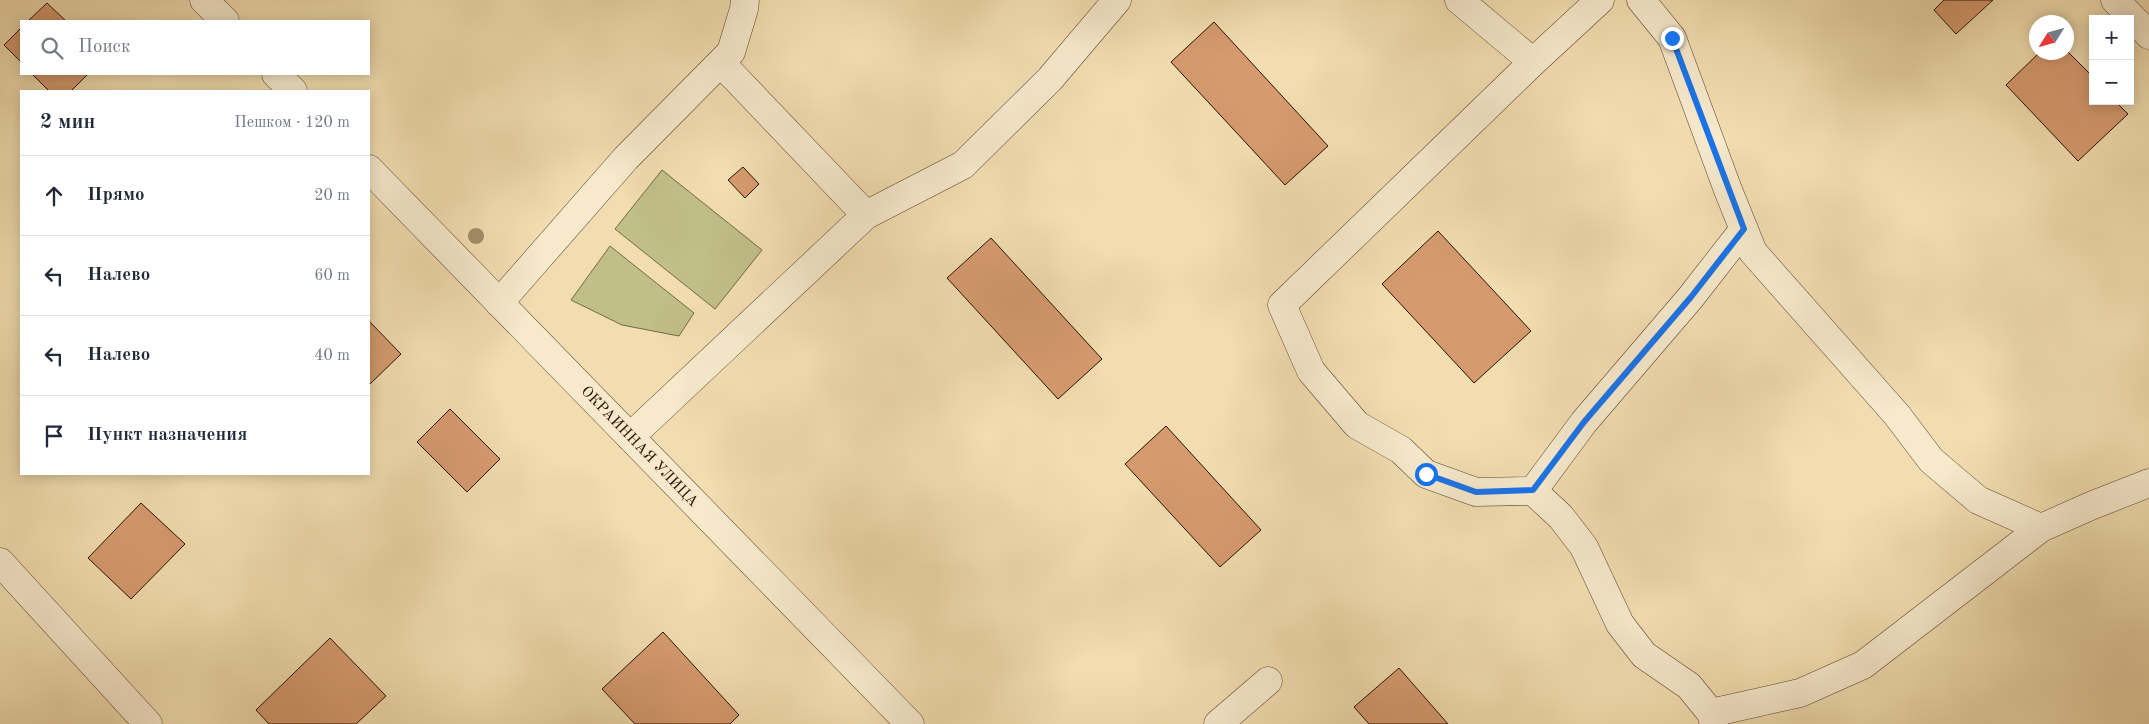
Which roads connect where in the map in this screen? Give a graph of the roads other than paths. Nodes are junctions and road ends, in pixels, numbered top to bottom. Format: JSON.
{"nodes":[{"id":1,"x":745,"y":0,"type":"edge"},
{"id":2,"x":1117,"y":0,"type":"edge"},
{"id":3,"x":1459,"y":0,"type":"edge"},
{"id":4,"x":1600,"y":0,"type":"edge"},
{"id":5,"x":1641,"y":0,"type":"edge"},
{"id":6,"x":2115,"y":0,"type":"edge"},
{"id":7,"x":2149,"y":35,"type":"edge"},
{"id":8,"x":1533,"y":62,"type":"junction"},
{"id":9,"x":721,"y":64,"type":"junction"},
{"id":10,"x":277,"y":75,"type":"edge"},
{"id":11,"x":292,"y":90,"type":"edge"},
{"id":12,"x":370,"y":170,"type":"edge"},
{"id":13,"x":866,"y":215,"type":"junction"},
{"id":14,"x":1744,"y":229,"type":"junction"},
{"id":15,"x":499,"y":303,"type":"junction"},
{"id":16,"x":630,"y":437,"type":"junction"},
{"id":17,"x":2149,"y":483,"type":"edge"},
{"id":18,"x":1533,"y":490,"type":"junction"},
{"id":19,"x":2041,"y":528,"type":"junction"},
{"id":20,"x":0,"y":562,"type":"edge"},
{"id":21,"x":1268,"y":681,"type":"dead end"},
{"id":22,"x":1712,"y":718,"type":"edge"},
{"id":23,"x":148,"y":724,"type":"edge"},
{"id":24,"x":910,"y":724,"type":"edge"},
{"id":25,"x":1218,"y":724,"type":"edge"}],
"edges":[{"from":1,"to":9,"type":"street"},
{"from":2,"to":13,"type":"street"},
{"from":3,"to":8,"type":"street"},
{"from":4,"to":8,"type":"street"},
{"from":5,"to":14,"type":"street"},
{"from":6,"to":7,"type":"street"},
{"from":8,"to":18,"type":"street"},
{"from":9,"to":13,"type":"street"},
{"from":9,"to":15,"type":"street"},
{"from":10,"to":11,"type":"street"},
{"from":12,"to":15,"type":"street","name":"ОКРАИННАЯ УЛИЦА"},
{"from":13,"to":16,"type":"street"},
{"from":14,"to":18,"type":"street"},
{"from":14,"to":19,"type":"street"},
{"from":15,"to":16,"type":"street","name":"ОКРАИННАЯ УЛИЦА"},
{"from":16,"to":24,"type":"street","name":"ОКРАИННАЯ УЛИЦА"},
{"from":17,"to":19,"type":"street"},
{"from":18,"to":22,"type":"street"},
{"from":19,"to":22,"type":"street"},
{"from":20,"to":23,"type":"street"},
{"from":21,"to":25,"type":"street"}]}
